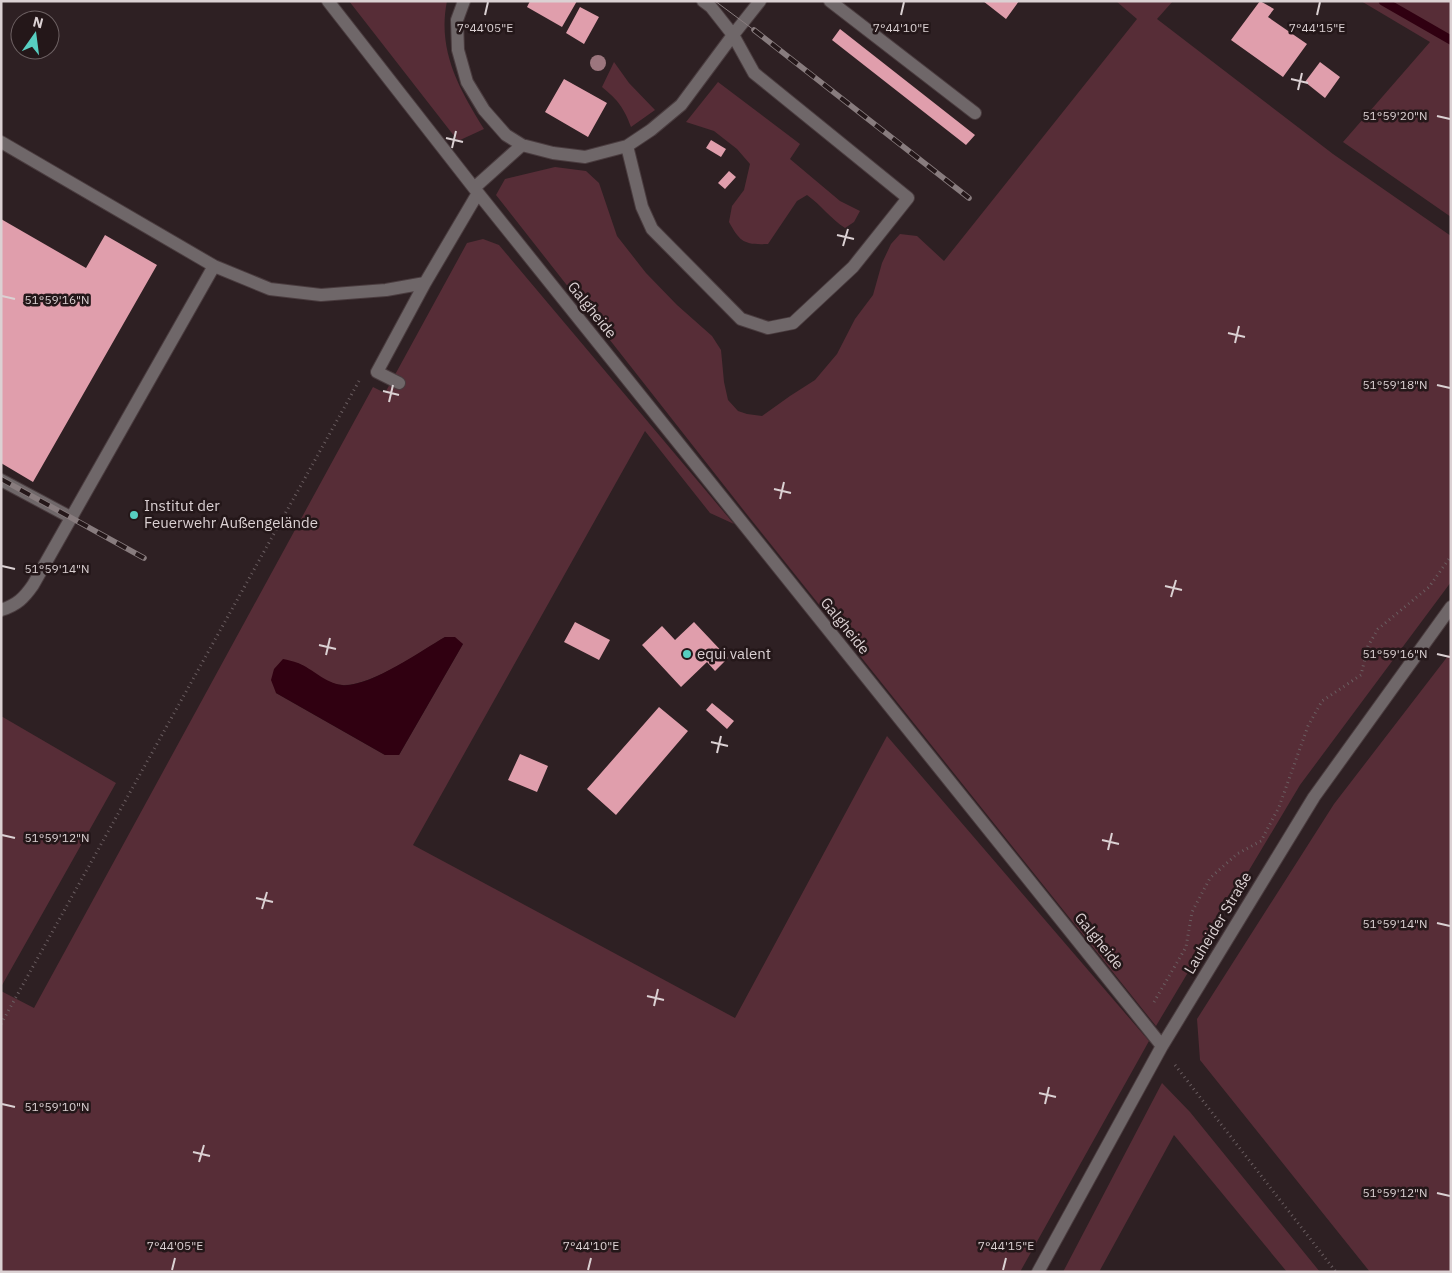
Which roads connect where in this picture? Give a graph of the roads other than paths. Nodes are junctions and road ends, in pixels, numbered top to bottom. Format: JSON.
{"nodes":[{"id":1,"x":328,"y":1,"type":"edge"},
{"id":2,"x":464,"y":1,"type":"edge"},
{"id":3,"x":703,"y":1,"type":"edge"},
{"id":4,"x":760,"y":1,"type":"edge"},
{"id":5,"x":830,"y":1,"type":"edge"},
{"id":6,"x":732,"y":35,"type":"junction"},
{"id":7,"x":976,"y":113,"type":"dead end"},
{"id":8,"x":1,"y":142,"type":"edge"},
{"id":9,"x":522,"y":145,"type":"junction"},
{"id":10,"x":627,"y":146,"type":"junction"},
{"id":11,"x":476,"y":190,"type":"junction"},
{"id":12,"x":214,"y":266,"type":"junction"},
{"id":13,"x":425,"y":283,"type":"junction"},
{"id":14,"x":399,"y":383,"type":"dead end"},
{"id":15,"x":1,"y":480,"type":"edge"},
{"id":16,"x":72,"y":518,"type":"junction"},
{"id":17,"x":1451,"y":607,"type":"edge"},
{"id":18,"x":1,"y":610,"type":"edge"},
{"id":19,"x":1162,"y":1046,"type":"junction"},
{"id":20,"x":1038,"y":1272,"type":"edge"}],
"edges":[{"from":1,"to":11,"type":"street","name":"Galgheide"},
{"from":2,"to":9,"type":"street"},
{"from":3,"to":6,"type":"street"},
{"from":4,"to":6,"type":"street"},
{"from":5,"to":7,"type":"street"},
{"from":6,"to":10,"type":"street"},
{"from":6,"to":10,"type":"street"},
{"from":8,"to":12,"type":"street"},
{"from":9,"to":10,"type":"street"},
{"from":9,"to":11,"type":"street"},
{"from":11,"to":13,"type":"street"},
{"from":11,"to":19,"type":"street","name":"Galgheide"},
{"from":12,"to":13,"type":"street"},
{"from":12,"to":16,"type":"street"},
{"from":13,"to":14,"type":"street"},
{"from":15,"to":16,"type":"street"},
{"from":16,"to":18,"type":"street"},
{"from":17,"to":19,"type":"street","name":"Lauheider Straße"},
{"from":19,"to":20,"type":"street","name":"Lauheider Straße"}]}
